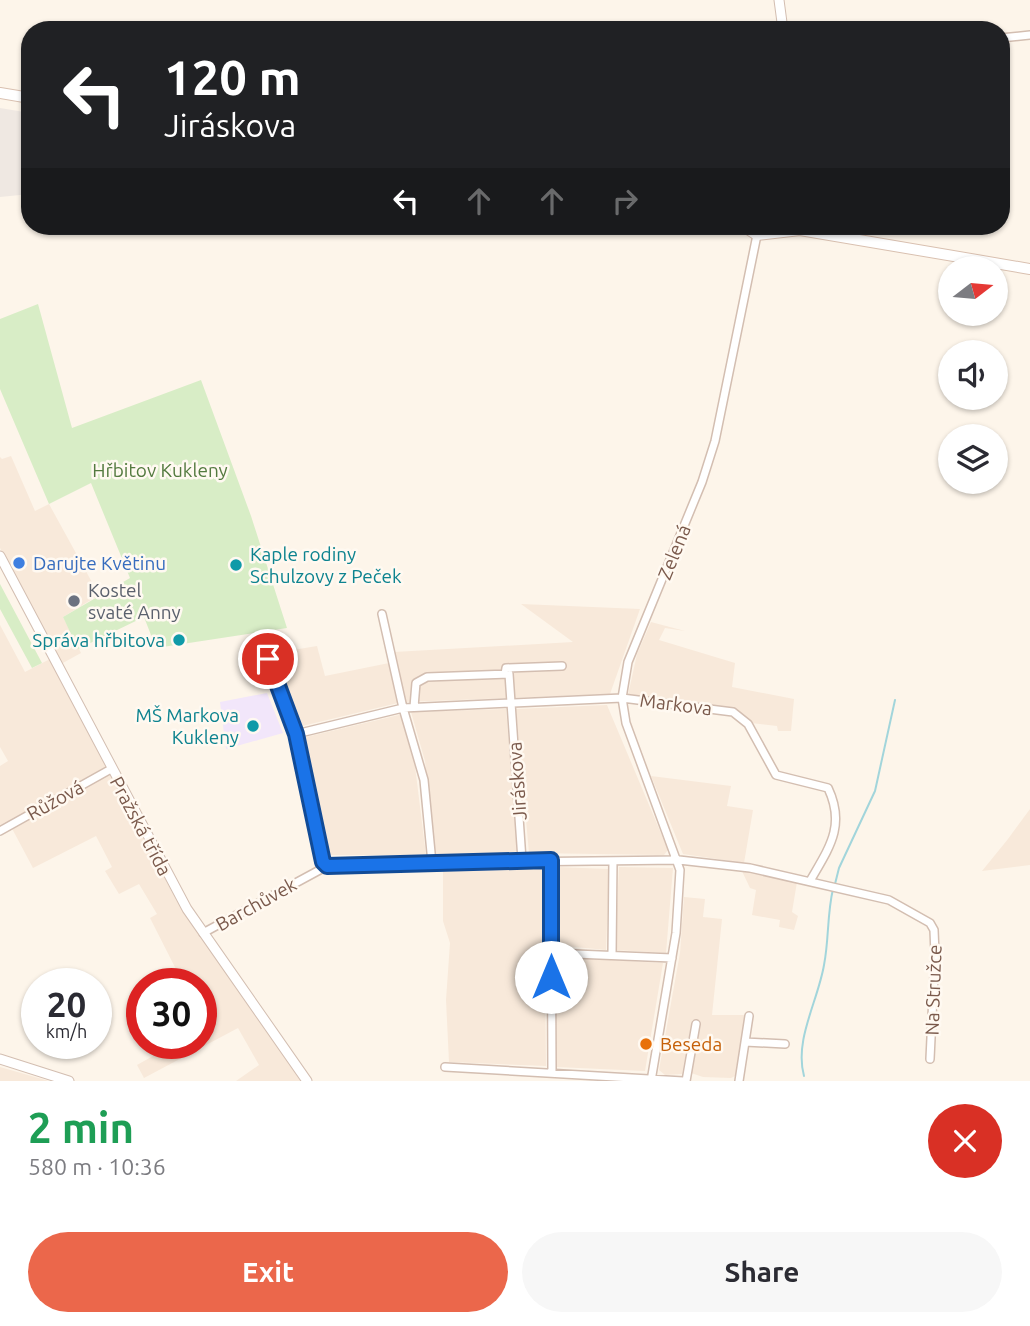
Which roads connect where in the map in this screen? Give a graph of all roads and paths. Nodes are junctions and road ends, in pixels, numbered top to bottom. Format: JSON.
{"nodes":[{"id":1,"x":779,"y":0,"type":"edge"},
{"id":2,"x":782,"y":21,"type":"edge"},
{"id":3,"x":1030,"y":35,"type":"edge"},
{"id":4,"x":1010,"y":37,"type":"edge"},
{"id":5,"x":0,"y":93,"type":"edge"},
{"id":6,"x":21,"y":96,"type":"edge"},
{"id":7,"x":755,"y":235,"type":"edge"},
{"id":8,"x":836,"y":235,"type":"edge"},
{"id":9,"x":1030,"y":269,"type":"edge"},
{"id":10,"x":0,"y":556,"type":"edge"},
{"id":11,"x":382,"y":614,"type":"dead end"},
{"id":12,"x":268,"y":659,"type":"dead end"},
{"id":13,"x":562,"y":666,"type":"dead end"},
{"id":14,"x":505,"y":674,"type":"junction"},
{"id":15,"x":622,"y":698,"type":"junction"},
{"id":16,"x":511,"y":703,"type":"junction"},
{"id":17,"x":414,"y":707,"type":"junction"},
{"id":18,"x":403,"y":708,"type":"junction"},
{"id":19,"x":296,"y":734,"type":"junction"},
{"id":20,"x":111,"y":769,"type":"junction"},
{"id":21,"x":0,"y":831,"type":"edge"},
{"id":22,"x":522,"y":860,"type":"junction"},
{"id":23,"x":551,"y":860,"type":"junction"},
{"id":24,"x":679,"y":860,"type":"junction"},
{"id":25,"x":613,"y":861,"type":"junction"},
{"id":26,"x":436,"y":863,"type":"junction"},
{"id":27,"x":327,"y":866,"type":"junction"},
{"id":28,"x":810,"y":881,"type":"junction"},
{"id":29,"x":203,"y":933,"type":"junction"},
{"id":30,"x":551,"y":953,"type":"junction"},
{"id":31,"x":612,"y":955,"type":"junction"},
{"id":32,"x":672,"y":958,"type":"junction"},
{"id":33,"x":749,"y":1016,"type":"dead end"},
{"id":34,"x":696,"y":1024,"type":"dead end"},
{"id":35,"x":745,"y":1042,"type":"junction"},
{"id":36,"x":785,"y":1044,"type":"dead end"},
{"id":37,"x":692,"y":1045,"type":"junction"},
{"id":38,"x":709,"y":1046,"type":"dead end"},
{"id":39,"x":0,"y":1059,"type":"edge"},
{"id":40,"x":930,"y":1059,"type":"dead end"},
{"id":41,"x":445,"y":1067,"type":"dead end"},
{"id":42,"x":552,"y":1073,"type":"junction"},
{"id":43,"x":651,"y":1080,"type":"edge"},
{"id":44,"x":69,"y":1081,"type":"edge"},
{"id":45,"x":307,"y":1081,"type":"edge"},
{"id":46,"x":685,"y":1081,"type":"edge"},
{"id":47,"x":739,"y":1081,"type":"edge"}],
"edges":[{"from":1,"to":2,"type":"street"},
{"from":3,"to":4,"type":"street"},
{"from":5,"to":6,"type":"main road"},
{"from":7,"to":15,"type":"street","name":"Zelená"},
{"from":8,"to":9,"type":"main road"},
{"from":10,"to":20,"type":"street","name":"Pražská třída"},
{"from":11,"to":18,"type":"street"},
{"from":12,"to":19,"type":"street"},
{"from":13,"to":14,"type":"street"},
{"from":14,"to":16,"type":"street"},
{"from":14,"to":17,"type":"street"},
{"from":15,"to":16,"type":"street","name":"Markova"},
{"from":15,"to":24,"type":"street","name":"Zelená"},
{"from":15,"to":28,"type":"street","name":"Markova"},
{"from":16,"to":17,"type":"street","name":"Markova"},
{"from":16,"to":22,"type":"street","name":"Jiráskova"},
{"from":17,"to":18,"type":"street","name":"Markova"},
{"from":18,"to":19,"type":"street","name":"Markova"},
{"from":18,"to":26,"type":"street"},
{"from":19,"to":27,"type":"street"},
{"from":20,"to":21,"type":"street","name":"Růžová"},
{"from":20,"to":29,"type":"street","name":"Pražská třída"},
{"from":22,"to":23,"type":"street"},
{"from":22,"to":26,"type":"street"},
{"from":23,"to":25,"type":"street"},
{"from":23,"to":30,"type":"street"},
{"from":24,"to":25,"type":"street"},
{"from":24,"to":28,"type":"street"},
{"from":24,"to":32,"type":"street","name":"Zelená"},
{"from":25,"to":31,"type":"street"},
{"from":26,"to":27,"type":"street","name":"Barchůvek"},
{"from":27,"to":29,"type":"street","name":"Barchůvek"},
{"from":28,"to":40,"type":"street","name":"Na Stružce"},
{"from":29,"to":45,"type":"street","name":"Pražská třída"},
{"from":30,"to":31,"type":"street"},
{"from":30,"to":42,"type":"street"},
{"from":31,"to":32,"type":"street"},
{"from":32,"to":43,"type":"street","name":"Zelená"},
{"from":33,"to":35,"type":"street"},
{"from":34,"to":37,"type":"street"},
{"from":35,"to":36,"type":"street"},
{"from":35,"to":47,"type":"street"},
{"from":37,"to":38,"type":"street"},
{"from":37,"to":46,"type":"street"},
{"from":39,"to":44,"type":"street"},
{"from":41,"to":42,"type":"street"},
{"from":42,"to":43,"type":"street"},
{"from":43,"to":46,"type":"street"}]}
